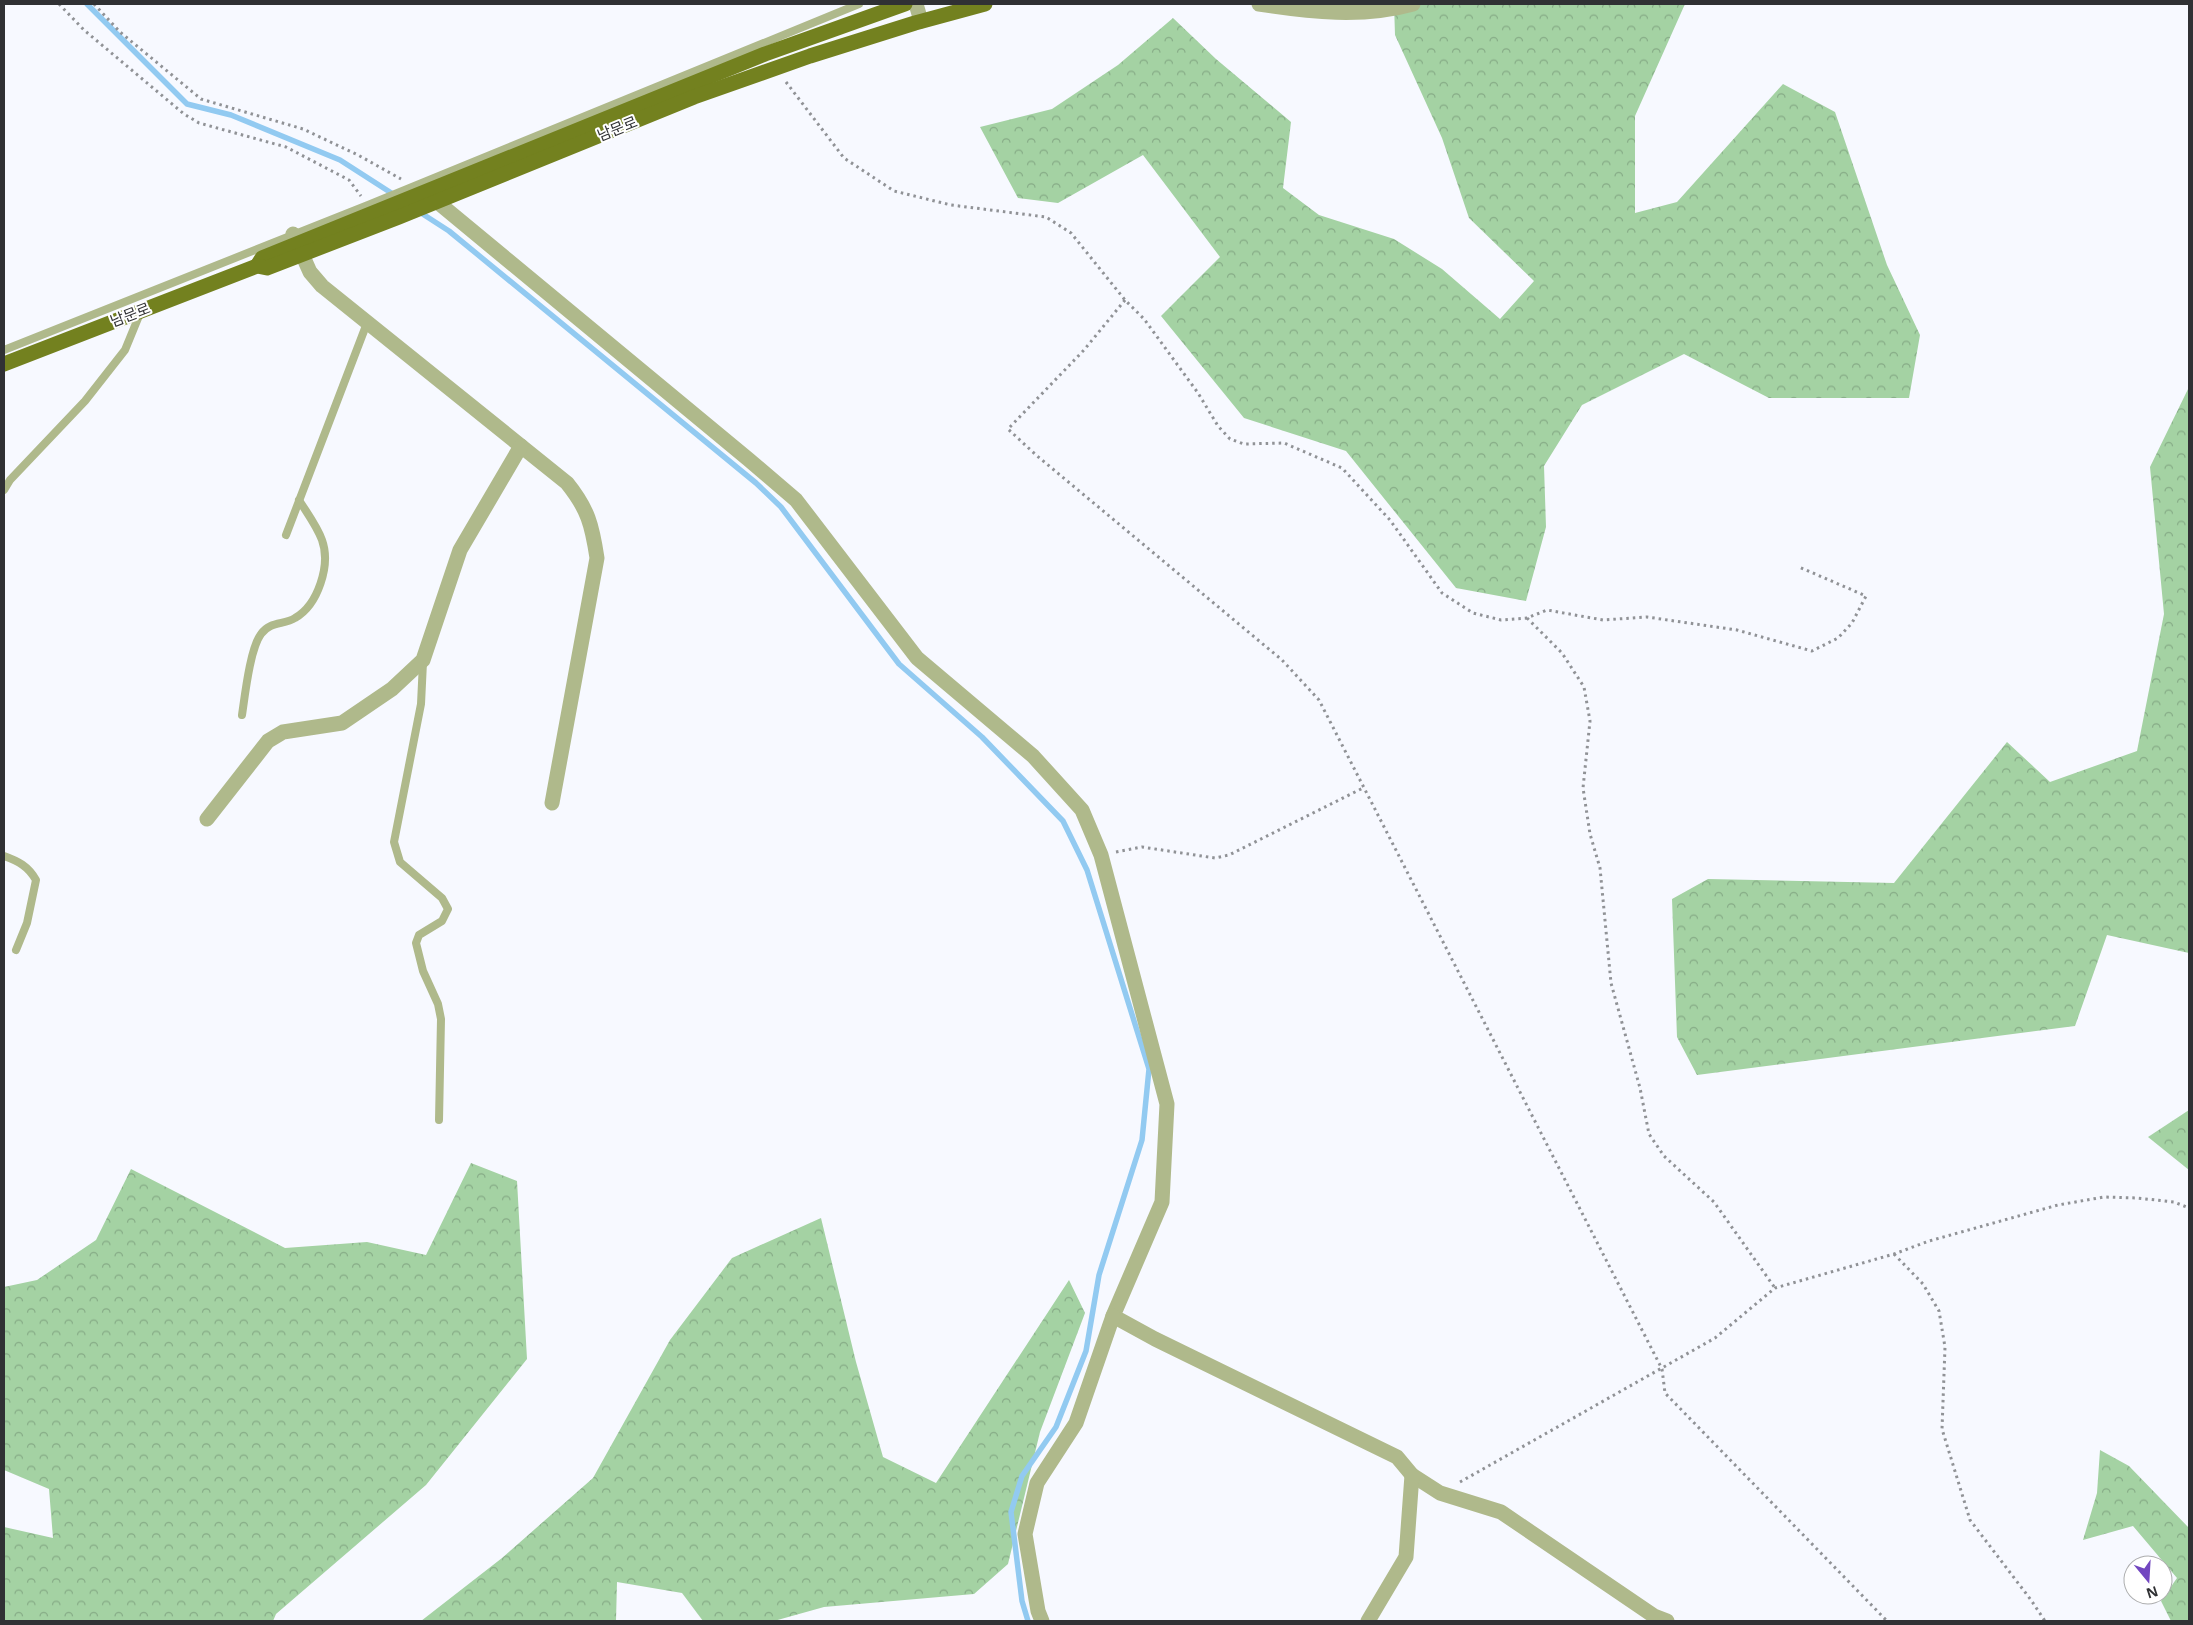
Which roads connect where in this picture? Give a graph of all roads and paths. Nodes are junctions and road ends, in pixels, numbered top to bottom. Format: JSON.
{"nodes":[{"id":1,"x":59,"y":4,"type":"edge"},
{"id":2,"x":94,"y":4,"type":"edge"},
{"id":3,"x":859,"y":4,"type":"edge"},
{"id":4,"x":905,"y":4,"type":"edge"},
{"id":5,"x":916,"y":4,"type":"edge"},
{"id":6,"x":984,"y":4,"type":"edge"},
{"id":7,"x":1259,"y":4,"type":"edge"},
{"id":8,"x":1413,"y":4,"type":"edge"},
{"id":9,"x":922,"y":21,"type":"junction"},
{"id":10,"x":775,"y":67,"type":"junction"},
{"id":11,"x":425,"y":195,"type":"junction"},
{"id":12,"x":374,"y":207,"type":"junction"},
{"id":13,"x":297,"y":244,"type":"junction"},
{"id":14,"x":1125,"y":300,"type":"junction"},
{"id":15,"x":141,"y":310,"type":"junction"},
{"id":16,"x":367,"y":323,"type":"junction"},
{"id":17,"x":4,"y":350,"type":"edge"},
{"id":18,"x":4,"y":364,"type":"edge"},
{"id":19,"x":521,"y":446,"type":"junction"},
{"id":20,"x":4,"y":490,"type":"edge"},
{"id":21,"x":299,"y":500,"type":"junction"},
{"id":22,"x":286,"y":535,"type":"dead end"},
{"id":23,"x":1799,"y":567,"type":"dead end"},
{"id":24,"x":1527,"y":618,"type":"junction"},
{"id":25,"x":423,"y":660,"type":"junction"},
{"id":26,"x":242,"y":715,"type":"dead end"},
{"id":27,"x":1364,"y":788,"type":"junction"},
{"id":28,"x":552,"y":803,"type":"dead end"},
{"id":29,"x":207,"y":818,"type":"dead end"},
{"id":30,"x":1101,"y":855,"type":"junction"},
{"id":31,"x":4,"y":856,"type":"edge"},
{"id":32,"x":16,"y":950,"type":"dead end"},
{"id":33,"x":439,"y":1120,"type":"dead end"},
{"id":34,"x":2189,"y":1208,"type":"edge"},
{"id":35,"x":1894,"y":1254,"type":"junction"},
{"id":36,"x":1775,"y":1288,"type":"junction"},
{"id":37,"x":1113,"y":1316,"type":"junction"},
{"id":38,"x":1662,"y":1369,"type":"junction"},
{"id":39,"x":1412,"y":1476,"type":"junction"},
{"id":40,"x":1440,"y":1493,"type":"junction"},
{"id":41,"x":1042,"y":1621,"type":"edge"},
{"id":42,"x":1368,"y":1621,"type":"edge"},
{"id":43,"x":1667,"y":1621,"type":"edge"},
{"id":44,"x":1888,"y":1621,"type":"edge"},
{"id":45,"x":2045,"y":1621,"type":"edge"}],
"edges":[{"from":1,"to":12,"type":"path"},
{"from":2,"to":11,"type":"path"},
{"from":3,"to":11,"type":"lane"},
{"from":4,"to":11,"type":"main road","name":"남문로"},
{"from":5,"to":9,"type":"street"},
{"from":6,"to":9,"type":"main road","name":"남문로"},
{"from":7,"to":8,"type":"street"},
{"from":9,"to":10,"type":"main road","name":"남문로"},
{"from":10,"to":11,"type":"main road","name":"남문로"},
{"from":10,"to":14,"type":"path"},
{"from":11,"to":12,"type":"main road","name":"남문로"},
{"from":11,"to":13,"type":"main road","name":"남문로"},
{"from":11,"to":30,"type":"street"},
{"from":12,"to":13,"type":"main road","name":"남문로"},
{"from":13,"to":15,"type":"main road","name":"남문로"},
{"from":13,"to":16,"type":"street"},
{"from":13,"to":17,"type":"lane"},
{"from":14,"to":24,"type":"path"},
{"from":14,"to":27,"type":"path"},
{"from":15,"to":18,"type":"main road","name":"남문로"},
{"from":15,"to":20,"type":"lane"},
{"from":16,"to":19,"type":"street"},
{"from":16,"to":21,"type":"lane"},
{"from":19,"to":25,"type":"street"},
{"from":19,"to":28,"type":"street"},
{"from":21,"to":22,"type":"lane"},
{"from":21,"to":26,"type":"lane"},
{"from":23,"to":24,"type":"path"},
{"from":24,"to":36,"type":"path"},
{"from":25,"to":29,"type":"street"},
{"from":25,"to":33,"type":"lane"},
{"from":27,"to":30,"type":"path"},
{"from":27,"to":38,"type":"path"},
{"from":30,"to":37,"type":"street"},
{"from":31,"to":32,"type":"lane"},
{"from":34,"to":35,"type":"path"},
{"from":35,"to":36,"type":"path"},
{"from":35,"to":45,"type":"path"},
{"from":36,"to":38,"type":"path"},
{"from":37,"to":39,"type":"street"},
{"from":37,"to":41,"type":"street"},
{"from":38,"to":40,"type":"path"},
{"from":38,"to":44,"type":"path"},
{"from":39,"to":40,"type":"street"},
{"from":39,"to":42,"type":"street"},
{"from":40,"to":43,"type":"street"}]}
